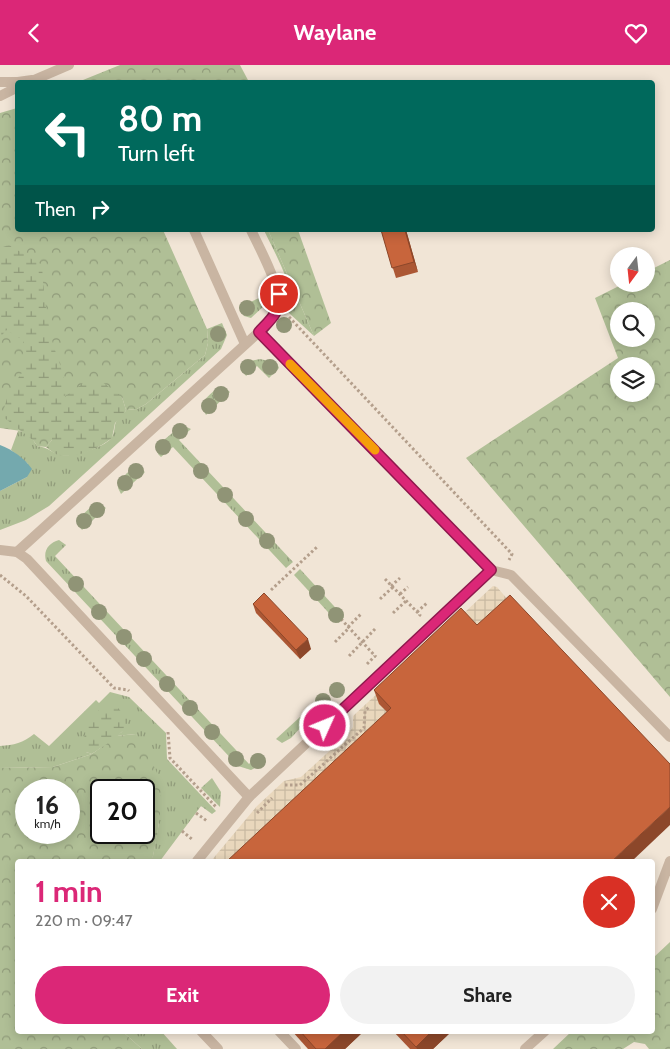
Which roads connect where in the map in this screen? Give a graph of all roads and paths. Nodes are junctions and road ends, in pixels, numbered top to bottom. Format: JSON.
{"nodes":[{"id":1,"x":69,"y":65,"type":"edge"},
{"id":2,"x":32,"y":80,"type":"edge"},
{"id":3,"x":0,"y":82,"type":"edge"},
{"id":4,"x":15,"y":82,"type":"edge"},
{"id":5,"x":15,"y":88,"type":"edge"},
{"id":6,"x":0,"y":96,"type":"edge"},
{"id":7,"x":195,"y":232,"type":"edge"},
{"id":8,"x":252,"y":232,"type":"edge"},
{"id":9,"x":289,"y":316,"type":"dead end"},
{"id":10,"x":259,"y":332,"type":"junction"},
{"id":11,"x":245,"y":344,"type":"junction"},
{"id":12,"x":317,"y":547,"type":"dead end"},
{"id":13,"x":0,"y":550,"type":"edge"},
{"id":14,"x":17,"y":552,"type":"junction"},
{"id":15,"x":508,"y":560,"type":"dead end"},
{"id":16,"x":491,"y":570,"type":"junction"},
{"id":17,"x":0,"y":575,"type":"edge"},
{"id":18,"x":400,"y":578,"type":"dead end"},
{"id":19,"x":385,"y":579,"type":"dead end"},
{"id":20,"x":392,"y":586,"type":"junction"},
{"id":21,"x":408,"y":587,"type":"dead end"},
{"id":22,"x":271,"y":590,"type":"dead end"},
{"id":23,"x":400,"y":594,"type":"junction"},
{"id":24,"x":380,"y":599,"type":"dead end"},
{"id":25,"x":406,"y":601,"type":"junction"},
{"id":26,"x":428,"y":602,"type":"dead end"},
{"id":27,"x":362,"y":613,"type":"dead end"},
{"id":28,"x":393,"y":613,"type":"dead end"},
{"id":29,"x":341,"y":619,"type":"dead end"},
{"id":30,"x":348,"y":627,"type":"junction"},
{"id":31,"x":376,"y":628,"type":"dead end"},
{"id":32,"x":335,"y":642,"type":"dead end"},
{"id":33,"x":362,"y":642,"type":"junction"},
{"id":34,"x":348,"y":656,"type":"dead end"},
{"id":35,"x":376,"y":657,"type":"dead end"},
{"id":36,"x":134,"y":697,"type":"dead end"},
{"id":37,"x":374,"y":701,"type":"edge"},
{"id":38,"x":162,"y":725,"type":"dead end"},
{"id":39,"x":670,"y":737,"type":"edge"},
{"id":40,"x":279,"y":791,"type":"dead end"},
{"id":41,"x":249,"y":797,"type":"junction"},
{"id":42,"x":273,"y":797,"type":"dead end"},
{"id":43,"x":217,"y":808,"type":"dead end"},
{"id":44,"x":196,"y":813,"type":"dead end"},
{"id":45,"x":254,"y":817,"type":"dead end"},
{"id":46,"x":207,"y":821,"type":"dead end"},
{"id":47,"x":182,"y":831,"type":"dead end"},
{"id":48,"x":193,"y":840,"type":"dead end"},
{"id":49,"x":199,"y":859,"type":"edge"},
{"id":50,"x":670,"y":861,"type":"edge"},
{"id":51,"x":655,"y":901,"type":"edge"},
{"id":52,"x":204,"y":1034,"type":"edge"},
{"id":53,"x":282,"y":1034,"type":"edge"},
{"id":54,"x":542,"y":1034,"type":"edge"},
{"id":55,"x":218,"y":1049,"type":"edge"},
{"id":56,"x":296,"y":1049,"type":"edge"},
{"id":57,"x":525,"y":1049,"type":"edge"}],
"edges":[{"from":1,"to":2,"type":"lane"},
{"from":3,"to":4,"type":"lane"},
{"from":5,"to":6,"type":"lane"},
{"from":7,"to":11,"type":"lane"},
{"from":8,"to":10,"type":"lane"},
{"from":9,"to":15,"type":"path"},
{"from":10,"to":11,"type":"lane"},
{"from":10,"to":16,"type":"lane"},
{"from":11,"to":14,"type":"lane"},
{"from":12,"to":22,"type":"path"},
{"from":13,"to":14,"type":"lane"},
{"from":14,"to":41,"type":"lane"},
{"from":16,"to":39,"type":"lane"},
{"from":16,"to":41,"type":"lane"},
{"from":17,"to":36,"type":"path"},
{"from":18,"to":20,"type":"path"},
{"from":19,"to":20,"type":"path"},
{"from":20,"to":23,"type":"path"},
{"from":20,"to":24,"type":"path"},
{"from":21,"to":23,"type":"path"},
{"from":23,"to":25,"type":"path"},
{"from":25,"to":26,"type":"path"},
{"from":25,"to":28,"type":"path"},
{"from":27,"to":30,"type":"path"},
{"from":29,"to":30,"type":"path"},
{"from":30,"to":32,"type":"path"},
{"from":30,"to":33,"type":"path"},
{"from":31,"to":33,"type":"path"},
{"from":33,"to":34,"type":"path"},
{"from":33,"to":35,"type":"path"},
{"from":37,"to":40,"type":"path"},
{"from":38,"to":43,"type":"path"},
{"from":41,"to":49,"type":"lane"},
{"from":42,"to":45,"type":"path"},
{"from":44,"to":46,"type":"path"},
{"from":47,"to":48,"type":"path"},
{"from":50,"to":51,"type":"lane"},
{"from":52,"to":55,"type":"lane"},
{"from":53,"to":56,"type":"lane"},
{"from":54,"to":57,"type":"lane"}]}
